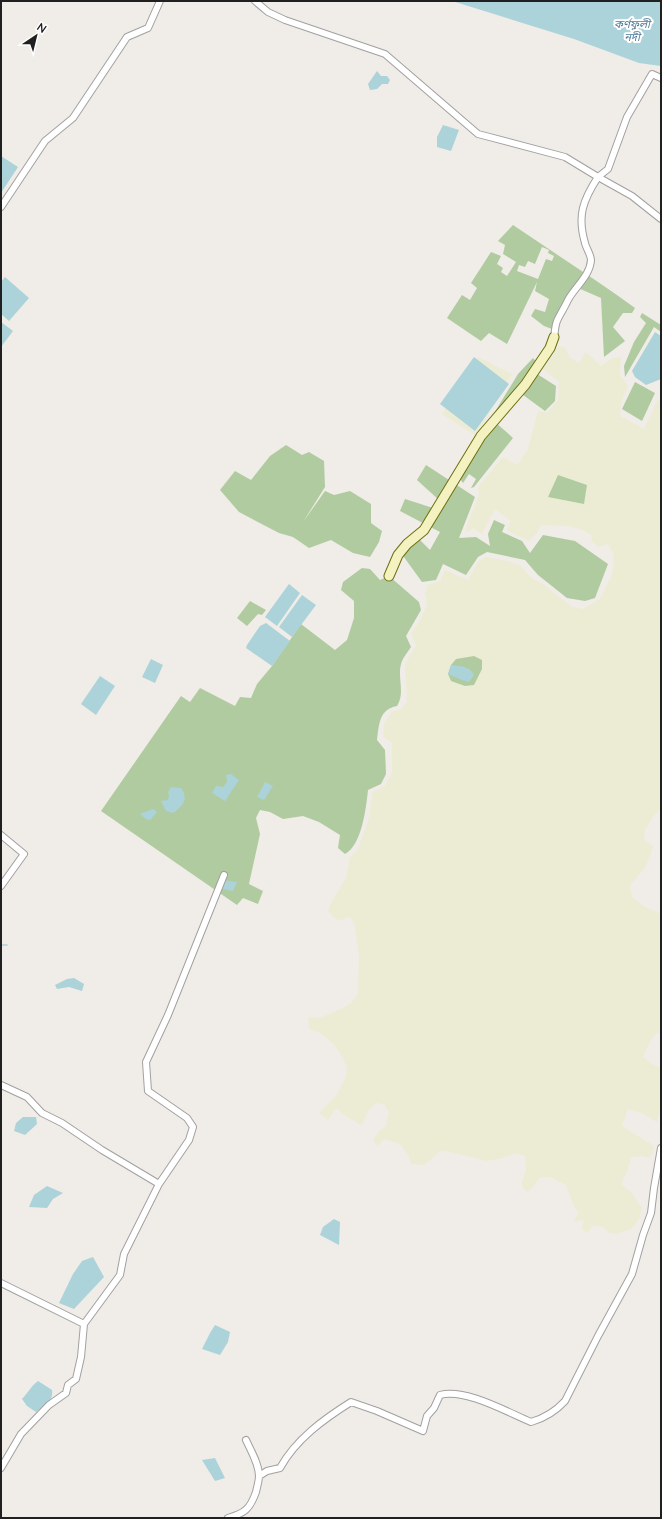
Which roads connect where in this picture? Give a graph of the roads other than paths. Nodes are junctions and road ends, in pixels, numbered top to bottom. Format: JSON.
{"nodes":[{"id":1,"x":160,"y":1,"type":"edge"},
{"id":2,"x":255,"y":1,"type":"edge"},
{"id":3,"x":661,"y":78,"type":"edge"},
{"id":4,"x":598,"y":177,"type":"junction"},
{"id":5,"x":1,"y":207,"type":"edge"},
{"id":6,"x":661,"y":219,"type":"edge"},
{"id":7,"x":554,"y":336,"type":"joint"},
{"id":8,"x":389,"y":576,"type":"dead end"},
{"id":9,"x":1,"y":835,"type":"edge"},
{"id":10,"x":224,"y":875,"type":"dead end"},
{"id":11,"x":1,"y":886,"type":"edge"},
{"id":12,"x":1,"y":1085,"type":"edge"},
{"id":13,"x":661,"y":1148,"type":"edge"},
{"id":14,"x":159,"y":1184,"type":"junction"},
{"id":15,"x":1,"y":1283,"type":"edge"},
{"id":16,"x":84,"y":1324,"type":"junction"},
{"id":17,"x":246,"y":1440,"type":"dead end"},
{"id":18,"x":1,"y":1468,"type":"edge"},
{"id":19,"x":259,"y":1476,"type":"junction"},
{"id":20,"x":228,"y":1518,"type":"edge"}],
"edges":[{"from":1,"to":5,"type":"street"},
{"from":2,"to":4,"type":"street"},
{"from":3,"to":4,"type":"street"},
{"from":4,"to":6,"type":"street"},
{"from":4,"to":7,"type":"street"},
{"from":7,"to":8,"type":"street"},
{"from":9,"to":11,"type":"street"},
{"from":10,"to":14,"type":"street"},
{"from":12,"to":14,"type":"street"},
{"from":13,"to":19,"type":"street"},
{"from":14,"to":16,"type":"street"},
{"from":15,"to":16,"type":"street"},
{"from":16,"to":18,"type":"street"},
{"from":17,"to":19,"type":"street"},
{"from":19,"to":20,"type":"street"}]}
